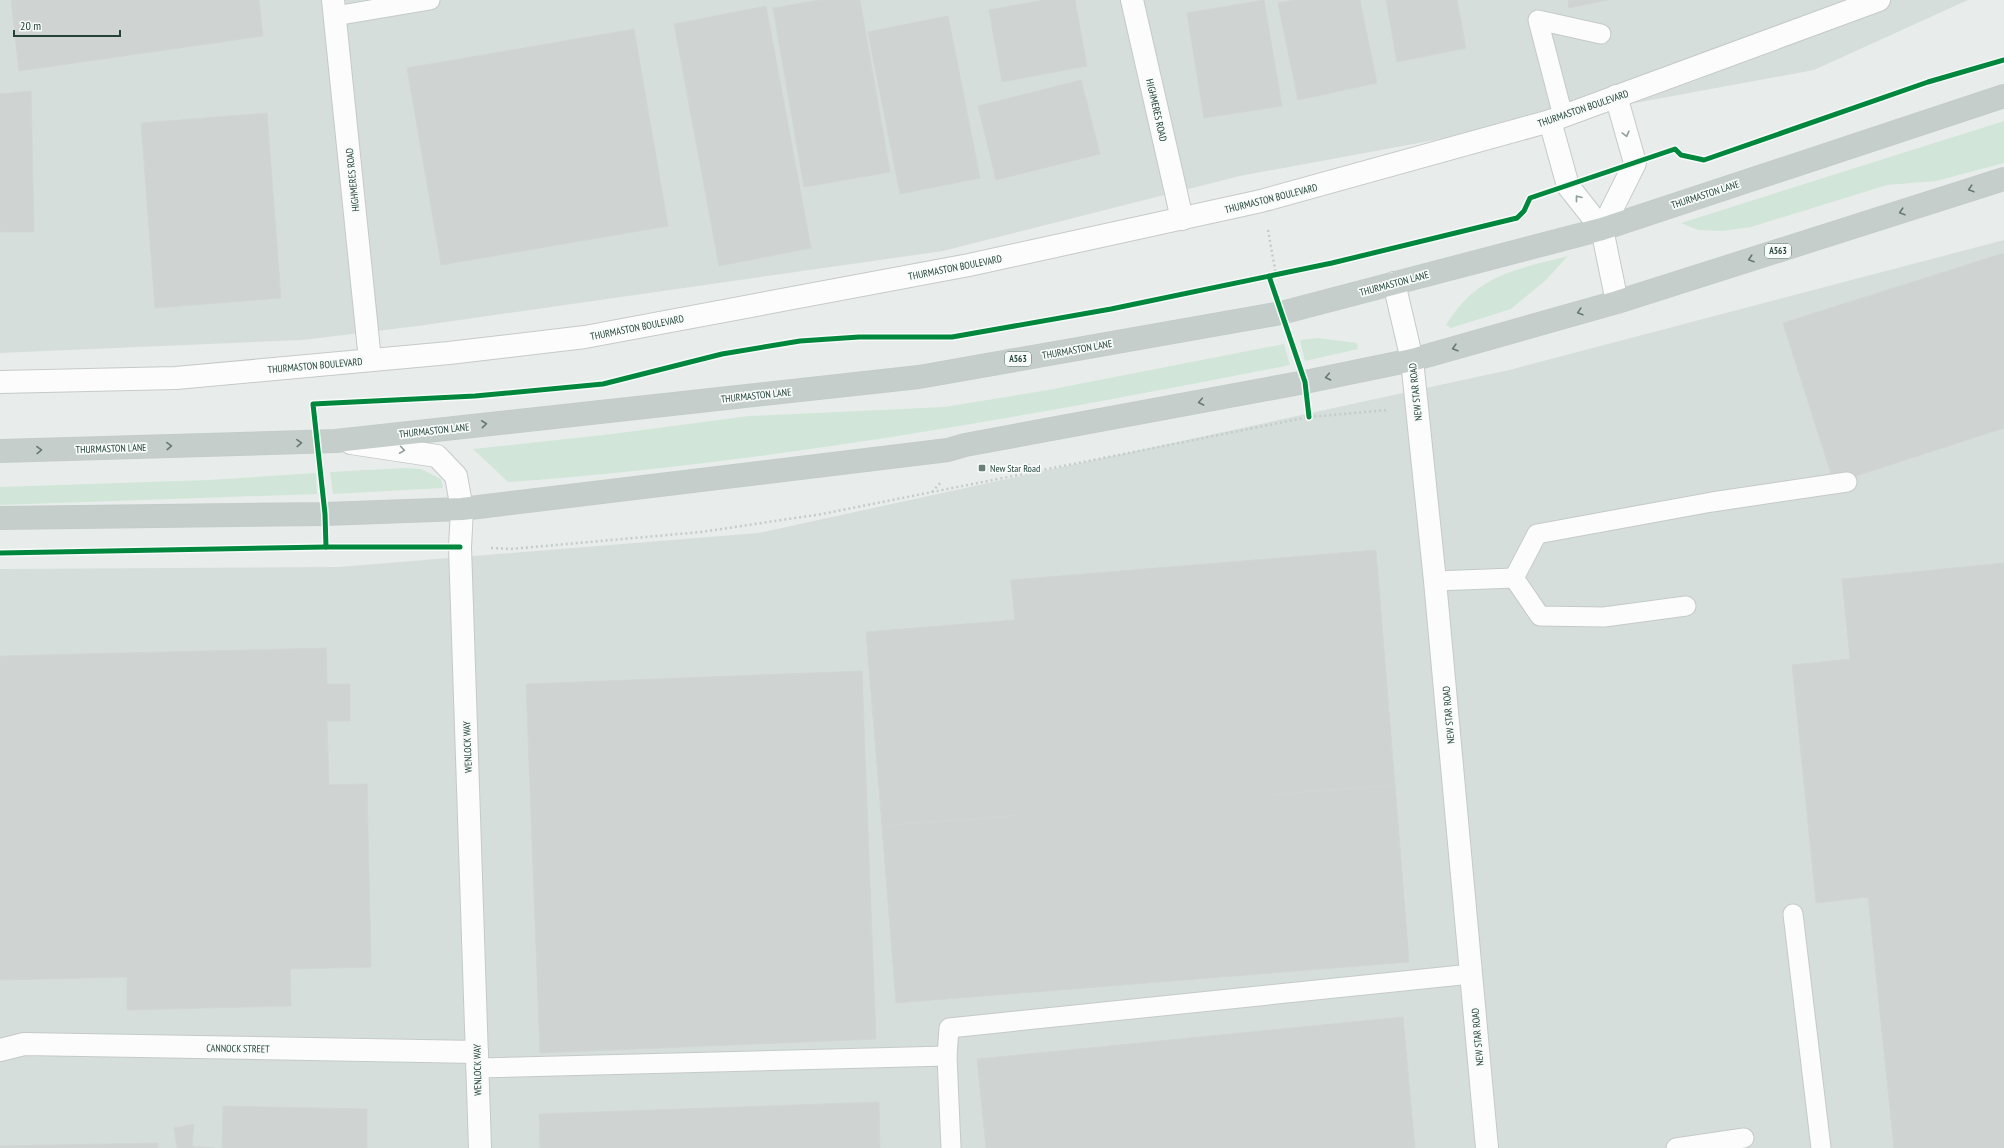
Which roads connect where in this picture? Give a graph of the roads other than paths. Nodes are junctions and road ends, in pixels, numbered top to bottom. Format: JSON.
{"nodes":[{"id":1,"x":430,"y":0,"type":"edge"},
{"id":2,"x":1132,"y":0,"type":"edge"},
{"id":3,"x":1879,"y":0,"type":"edge"},
{"id":4,"x":334,"y":8,"type":"edge"},
{"id":5,"x":1601,"y":34,"type":"dead end"},
{"id":6,"x":1616,"y":96,"type":"junction"},
{"id":7,"x":2004,"y":96,"type":"edge"},
{"id":8,"x":1557,"y":118,"type":"junction"},
{"id":9,"x":2004,"y":179,"type":"edge"},
{"id":10,"x":1182,"y":219,"type":"junction"},
{"id":11,"x":1602,"y":229,"type":"junction"},
{"id":12,"x":1394,"y":284,"type":"junction"},
{"id":13,"x":1617,"y":302,"type":"junction"},
{"id":14,"x":370,"y":360,"type":"junction"},
{"id":15,"x":1412,"y":360,"type":"junction"},
{"id":16,"x":0,"y":382,"type":"edge"},
{"id":17,"x":336,"y":441,"type":"junction"},
{"id":18,"x":0,"y":451,"type":"edge"},
{"id":19,"x":1847,"y":482,"type":"dead end"},
{"id":20,"x":462,"y":509,"type":"junction"},
{"id":21,"x":0,"y":518,"type":"edge"},
{"id":22,"x":1514,"y":578,"type":"junction"},
{"id":23,"x":1436,"y":581,"type":"junction"},
{"id":24,"x":1686,"y":606,"type":"dead end"},
{"id":25,"x":1793,"y":914,"type":"dead end"},
{"id":26,"x":1471,"y":974,"type":"junction"},
{"id":27,"x":0,"y":1050,"type":"edge"},
{"id":28,"x":947,"y":1056,"type":"junction"},
{"id":29,"x":477,"y":1060,"type":"junction"},
{"id":30,"x":1744,"y":1138,"type":"dead end"},
{"id":31,"x":480,"y":1148,"type":"edge"},
{"id":32,"x":951,"y":1148,"type":"edge"},
{"id":33,"x":1487,"y":1148,"type":"edge"},
{"id":34,"x":1676,"y":1148,"type":"edge"},
{"id":35,"x":1821,"y":1148,"type":"edge"}],
"edges":[{"from":1,"to":4,"type":"lane"},
{"from":2,"to":10,"type":"street","name":"HIGHMERES ROAD"},
{"from":3,"to":6,"type":"street","name":"THURMASTON BOULEVARD"},
{"from":4,"to":14,"type":"street","name":"HIGHMERES ROAD"},
{"from":5,"to":8,"type":"lane"},
{"from":6,"to":8,"type":"street","name":"THURMASTON BOULEVARD"},
{"from":6,"to":11,"type":"street","one_way":true},
{"from":7,"to":11,"type":"highway","name":"THURMASTON LANE","number":"A563"},
{"from":8,"to":10,"type":"street","name":"THURMASTON BOULEVARD"},
{"from":11,"to":8,"type":"street","one_way":true},
{"from":9,"to":13,"type":"highway","number":"A563","one_way":true},
{"from":10,"to":14,"type":"street","name":"THURMASTON BOULEVARD"},
{"from":11,"to":12,"type":"highway","name":"THURMASTON LANE","number":"A563"},
{"from":11,"to":13,"type":"street"},
{"from":12,"to":15,"type":"street","name":"NEW STAR ROAD"},
{"from":17,"to":12,"type":"highway","name":"THURMASTON LANE","number":"A563","one_way":true},
{"from":13,"to":15,"type":"highway","number":"A563","one_way":true},
{"from":14,"to":16,"type":"street","name":"THURMASTON BOULEVARD"},
{"from":15,"to":20,"type":"highway","number":"A563","one_way":true},
{"from":15,"to":23,"type":"street","name":"NEW STAR ROAD"},
{"from":18,"to":17,"type":"highway","name":"THURMASTON LANE","number":"A563","one_way":true},
{"from":17,"to":20,"type":"street","name":"WENLOCK WAY","one_way":true},
{"from":19,"to":22,"type":"lane"},
{"from":20,"to":21,"type":"highway","number":"A563"},
{"from":20,"to":29,"type":"street","name":"WENLOCK WAY"},
{"from":22,"to":23,"type":"lane"},
{"from":22,"to":24,"type":"lane"},
{"from":23,"to":26,"type":"street","name":"NEW STAR ROAD"},
{"from":25,"to":35,"type":"lane"},
{"from":26,"to":28,"type":"lane"},
{"from":26,"to":33,"type":"street","name":"NEW STAR ROAD"},
{"from":27,"to":29,"type":"street","name":"CANNOCK STREET"},
{"from":28,"to":29,"type":"lane"},
{"from":28,"to":32,"type":"lane"},
{"from":29,"to":31,"type":"street","name":"WENLOCK WAY"},
{"from":30,"to":34,"type":"lane"}]}
